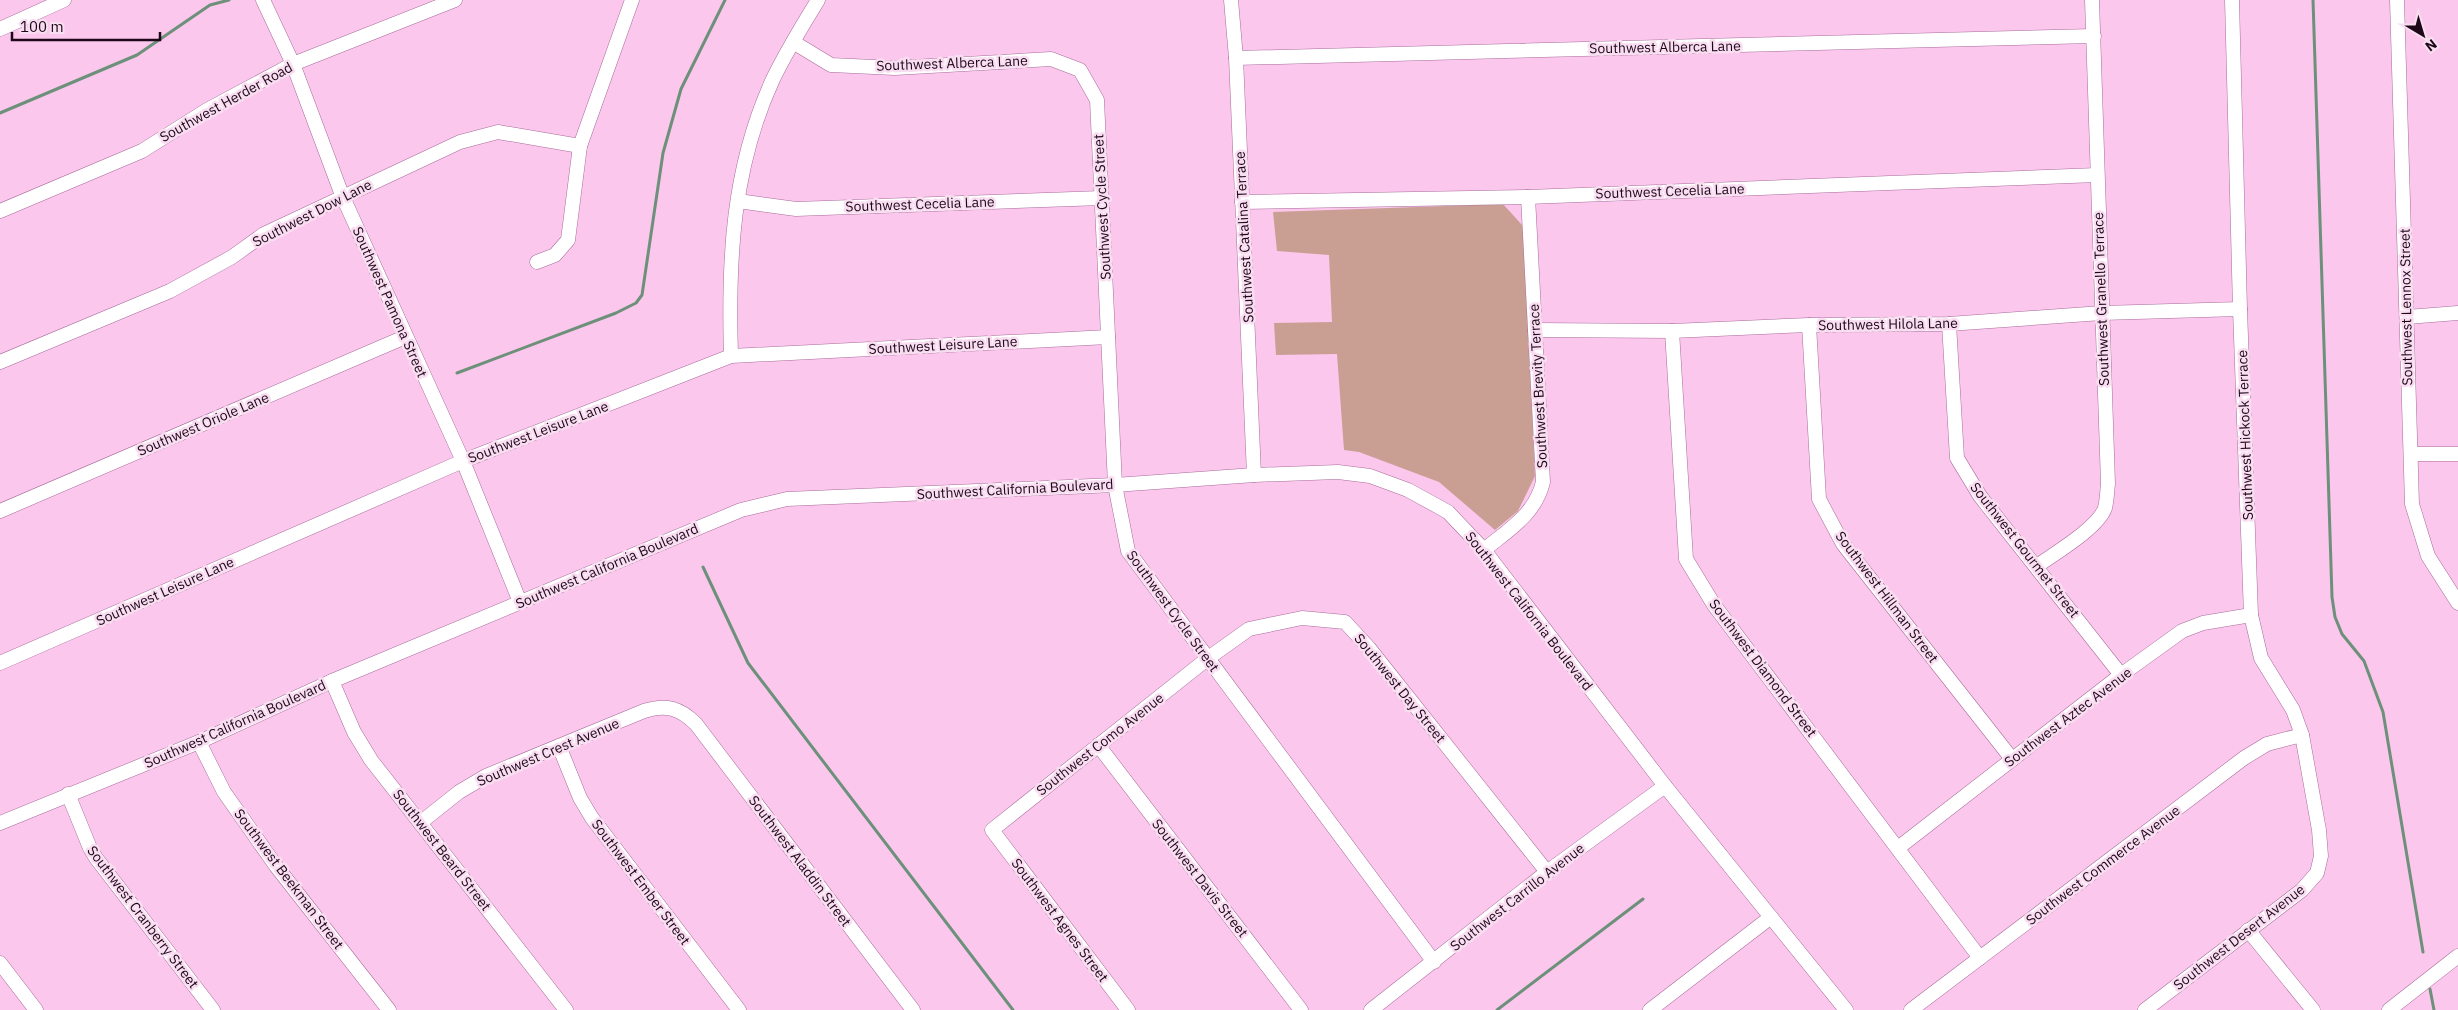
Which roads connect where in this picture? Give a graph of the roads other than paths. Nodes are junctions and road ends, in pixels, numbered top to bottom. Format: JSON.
{"nodes":[{"id":1,"x":64,"y":0,"type":"edge"},
{"id":2,"x":263,"y":0,"type":"edge"},
{"id":3,"x":455,"y":0,"type":"edge"},
{"id":4,"x":632,"y":0,"type":"edge"},
{"id":5,"x":818,"y":0,"type":"edge"},
{"id":6,"x":1231,"y":0,"type":"edge"},
{"id":7,"x":2092,"y":0,"type":"edge"},
{"id":8,"x":2232,"y":0,"type":"edge"},
{"id":9,"x":2397,"y":0,"type":"edge"},
{"id":10,"x":438,"y":4,"type":"edge"},
{"id":11,"x":0,"y":29,"type":"edge"},
{"id":12,"x":2094,"y":36,"type":"junction"},
{"id":13,"x":793,"y":42,"type":"junction"},
{"id":14,"x":1236,"y":58,"type":"junction"},
{"id":15,"x":293,"y":64,"type":"junction"},
{"id":16,"x":1097,"y":100,"type":"joint"},
{"id":17,"x":580,"y":146,"type":"junction"},
{"id":18,"x":2097,"y":175,"type":"junction"},
{"id":19,"x":342,"y":195,"type":"junction"},
{"id":20,"x":1528,"y":197,"type":"junction"},
{"id":21,"x":1102,"y":198,"type":"junction"},
{"id":22,"x":738,"y":200,"type":"junction"},
{"id":23,"x":1242,"y":202,"type":"junction"},
{"id":24,"x":0,"y":211,"type":"edge"},
{"id":25,"x":537,"y":262,"type":"dead end"},
{"id":26,"x":2240,"y":309,"type":"junction"},
{"id":27,"x":2102,"y":313,"type":"junction"},
{"id":28,"x":2458,"y":313,"type":"edge"},
{"id":29,"x":2407,"y":317,"type":"junction"},
{"id":30,"x":1949,"y":324,"type":"junction"},
{"id":31,"x":1809,"y":325,"type":"junction"},
{"id":32,"x":1535,"y":330,"type":"junction"},
{"id":33,"x":1672,"y":331,"type":"junction"},
{"id":34,"x":405,"y":337,"type":"junction"},
{"id":35,"x":1108,"y":337,"type":"junction"},
{"id":36,"x":731,"y":356,"type":"junction"},
{"id":37,"x":0,"y":362,"type":"edge"},
{"id":38,"x":2411,"y":454,"type":"junction"},
{"id":39,"x":2458,"y":454,"type":"edge"},
{"id":40,"x":463,"y":461,"type":"junction"},
{"id":41,"x":1254,"y":475,"type":"junction"},
{"id":42,"x":1114,"y":484,"type":"junction"},
{"id":43,"x":0,"y":511,"type":"edge"},
{"id":44,"x":1484,"y":550,"type":"junction"},
{"id":45,"x":2037,"y":566,"type":"junction"},
{"id":46,"x":520,"y":602,"type":"junction"},
{"id":47,"x":2458,"y":604,"type":"edge"},
{"id":48,"x":2251,"y":615,"type":"junction"},
{"id":49,"x":1207,"y":659,"type":"junction"},
{"id":50,"x":0,"y":663,"type":"edge"},
{"id":51,"x":2122,"y":675,"type":"junction"},
{"id":52,"x":332,"y":682,"type":"junction"},
{"id":53,"x":684,"y":713,"type":"joint"},
{"id":54,"x":2302,"y":735,"type":"junction"},
{"id":55,"x":198,"y":742,"type":"junction"},
{"id":56,"x":1098,"y":745,"type":"junction"},
{"id":57,"x":559,"y":746,"type":"junction"},
{"id":58,"x":2012,"y":760,"type":"junction"},
{"id":59,"x":1665,"y":786,"type":"junction"},
{"id":60,"x":68,"y":794,"type":"junction"},
{"id":61,"x":0,"y":822,"type":"edge"},
{"id":62,"x":420,"y":823,"type":"junction"},
{"id":63,"x":992,"y":830,"type":"joint"},
{"id":64,"x":1898,"y":848,"type":"junction"},
{"id":65,"x":2321,"y":856,"type":"joint"},
{"id":66,"x":1547,"y":872,"type":"junction"},
{"id":67,"x":1771,"y":917,"type":"junction"},
{"id":68,"x":2248,"y":930,"type":"junction"},
{"id":69,"x":2458,"y":956,"type":"edge"},
{"id":70,"x":1980,"y":958,"type":"junction"},
{"id":71,"x":1434,"y":962,"type":"junction"},
{"id":72,"x":0,"y":963,"type":"edge"},
{"id":73,"x":36,"y":1010,"type":"edge"},
{"id":74,"x":213,"y":1010,"type":"edge"},
{"id":75,"x":389,"y":1010,"type":"edge"},
{"id":76,"x":566,"y":1010,"type":"edge"},
{"id":77,"x":739,"y":1010,"type":"edge"},
{"id":78,"x":914,"y":1010,"type":"edge"},
{"id":79,"x":1128,"y":1010,"type":"edge"},
{"id":80,"x":1301,"y":1010,"type":"edge"},
{"id":81,"x":1371,"y":1010,"type":"edge"},
{"id":82,"x":1650,"y":1010,"type":"edge"},
{"id":83,"x":1846,"y":1010,"type":"edge"},
{"id":84,"x":1911,"y":1010,"type":"edge"},
{"id":85,"x":2145,"y":1010,"type":"edge"},
{"id":86,"x":2313,"y":1010,"type":"edge"},
{"id":87,"x":2389,"y":1010,"type":"edge"}],
"edges":[{"from":1,"to":11,"type":"street"},
{"from":2,"to":15,"type":"street","name":"Southwest Pamona Street"},
{"from":3,"to":10,"type":"street","name":"Southwest Herder Road"},
{"from":4,"to":17,"type":"street"},
{"from":5,"to":13,"type":"street"},
{"from":6,"to":14,"type":"street","name":"Southwest Catalina Terrace"},
{"from":7,"to":12,"type":"street","name":"Southwest Granello Terrace"},
{"from":8,"to":26,"type":"street","name":"Southwest Hickock Terrace"},
{"from":9,"to":29,"type":"street","name":"Southwest Lennox Street"},
{"from":10,"to":15,"type":"street","name":"Southwest Herder Road"},
{"from":12,"to":14,"type":"street","name":"Southwest Alberca Lane"},
{"from":12,"to":18,"type":"street","name":"Southwest Granello Terrace"},
{"from":13,"to":16,"type":"street","name":"Southwest Alberca Lane"},
{"from":13,"to":22,"type":"street"},
{"from":14,"to":23,"type":"street","name":"Southwest Catalina Terrace"},
{"from":15,"to":19,"type":"street","name":"Southwest Pamona Street"},
{"from":15,"to":24,"type":"street","name":"Southwest Herder Road"},
{"from":16,"to":21,"type":"street","name":"Southwest Cycle Street"},
{"from":17,"to":19,"type":"street","name":"Southwest Dow Lane"},
{"from":17,"to":25,"type":"street"},
{"from":18,"to":20,"type":"street","name":"Southwest Cecelia Lane"},
{"from":18,"to":27,"type":"street","name":"Southwest Granello Terrace"},
{"from":19,"to":34,"type":"street","name":"Southwest Pamona Street"},
{"from":19,"to":37,"type":"street","name":"Southwest Dow Lane"},
{"from":20,"to":23,"type":"street","name":"Southwest Cecelia Lane"},
{"from":20,"to":32,"type":"street","name":"Southwest Brevity Terrace"},
{"from":21,"to":22,"type":"street","name":"Southwest Cecelia Lane"},
{"from":21,"to":35,"type":"street","name":"Southwest Cycle Street"},
{"from":22,"to":36,"type":"street"},
{"from":23,"to":41,"type":"street","name":"Southwest Catalina Terrace"},
{"from":26,"to":27,"type":"street","name":"Southwest Hilola Lane"},
{"from":26,"to":48,"type":"street","name":"Southwest Hickock Terrace"},
{"from":27,"to":30,"type":"street","name":"Southwest Hilola Lane"},
{"from":27,"to":45,"type":"street","name":"Southwest Granello Terrace"},
{"from":28,"to":29,"type":"street"},
{"from":29,"to":38,"type":"street","name":"Southwest Lennox Street"},
{"from":30,"to":31,"type":"street","name":"Southwest Hilola Lane"},
{"from":30,"to":45,"type":"street","name":"Southwest Gourmet Street"},
{"from":31,"to":33,"type":"street","name":"Southwest Hilola Lane"},
{"from":31,"to":58,"type":"street","name":"Southwest Hillman Street"},
{"from":32,"to":33,"type":"street","name":"Southwest Hilola Lane"},
{"from":32,"to":44,"type":"street","name":"Southwest Brevity Terrace"},
{"from":33,"to":64,"type":"street","name":"Southwest Diamond Street"},
{"from":34,"to":40,"type":"street","name":"Southwest Pamona Street"},
{"from":34,"to":43,"type":"street","name":"Southwest Oriole Lane"},
{"from":35,"to":36,"type":"street","name":"Southwest Leisure Lane"},
{"from":35,"to":42,"type":"street","name":"Southwest Cycle Street"},
{"from":36,"to":40,"type":"street","name":"Southwest Leisure Lane"},
{"from":38,"to":39,"type":"street"},
{"from":38,"to":47,"type":"street","name":"Southwest Lennox Street"},
{"from":40,"to":46,"type":"street","name":"Southwest Pamona Street"},
{"from":40,"to":50,"type":"street","name":"Southwest Leisure Lane"},
{"from":41,"to":42,"type":"street","name":"Southwest California Boulevard"},
{"from":41,"to":44,"type":"street","name":"Southwest California Boulevard"},
{"from":42,"to":46,"type":"street","name":"Southwest California Boulevard"},
{"from":42,"to":49,"type":"street","name":"Southwest Cycle Street"},
{"from":44,"to":59,"type":"street","name":"Southwest California Boulevard"},
{"from":45,"to":51,"type":"street","name":"Southwest Gourmet Street"},
{"from":46,"to":52,"type":"street","name":"Southwest California Boulevard"},
{"from":48,"to":51,"type":"street","name":"Southwest Aztec Avenue"},
{"from":48,"to":54,"type":"street","name":"Southwest Hickock Terrace"},
{"from":49,"to":56,"type":"street","name":"Southwest Como Avenue"},
{"from":49,"to":66,"type":"street","name":"Southwest Day Street"},
{"from":49,"to":71,"type":"street","name":"Southwest Cycle Street"},
{"from":51,"to":58,"type":"street","name":"Southwest Aztec Avenue"},
{"from":52,"to":55,"type":"street","name":"Southwest California Boulevard"},
{"from":52,"to":62,"type":"street","name":"Southwest Beard Street"},
{"from":53,"to":57,"type":"street","name":"Southwest Crest Avenue"},
{"from":53,"to":78,"type":"street","name":"Southwest Aladdin Street"},
{"from":54,"to":65,"type":"street","name":"Southwest Hickock Terrace"},
{"from":54,"to":70,"type":"street","name":"Southwest Commerce Avenue"},
{"from":55,"to":60,"type":"street","name":"Southwest California Boulevard"},
{"from":55,"to":75,"type":"street","name":"Southwest Beekman Street"},
{"from":56,"to":63,"type":"street","name":"Southwest Como Avenue"},
{"from":56,"to":80,"type":"street","name":"Southwest Davis Street"},
{"from":57,"to":62,"type":"street","name":"Southwest Crest Avenue"},
{"from":57,"to":77,"type":"street","name":"Southwest Ember Street"},
{"from":58,"to":64,"type":"street","name":"Southwest Aztec Avenue"},
{"from":59,"to":66,"type":"street","name":"Southwest Carrillo Avenue"},
{"from":59,"to":67,"type":"street","name":"Southwest California Boulevard"},
{"from":60,"to":61,"type":"street","name":"Southwest California Boulevard"},
{"from":60,"to":74,"type":"street","name":"Southwest Cranberry Street"},
{"from":62,"to":76,"type":"street","name":"Southwest Beard Street"},
{"from":63,"to":79,"type":"street","name":"Southwest Agnes Street"},
{"from":64,"to":70,"type":"street","name":"Southwest Diamond Street"},
{"from":65,"to":68,"type":"street","name":"Southwest Desert Avenue"},
{"from":66,"to":71,"type":"street","name":"Southwest Carrillo Avenue"},
{"from":67,"to":82,"type":"street"},
{"from":67,"to":83,"type":"street","name":"Southwest California Boulevard"},
{"from":68,"to":85,"type":"street","name":"Southwest Desert Avenue"},
{"from":68,"to":86,"type":"street"},
{"from":69,"to":87,"type":"street"},
{"from":70,"to":84,"type":"street","name":"Southwest Commerce Avenue"},
{"from":71,"to":81,"type":"street","name":"Southwest Carrillo Avenue"},
{"from":72,"to":73,"type":"street"}]}
